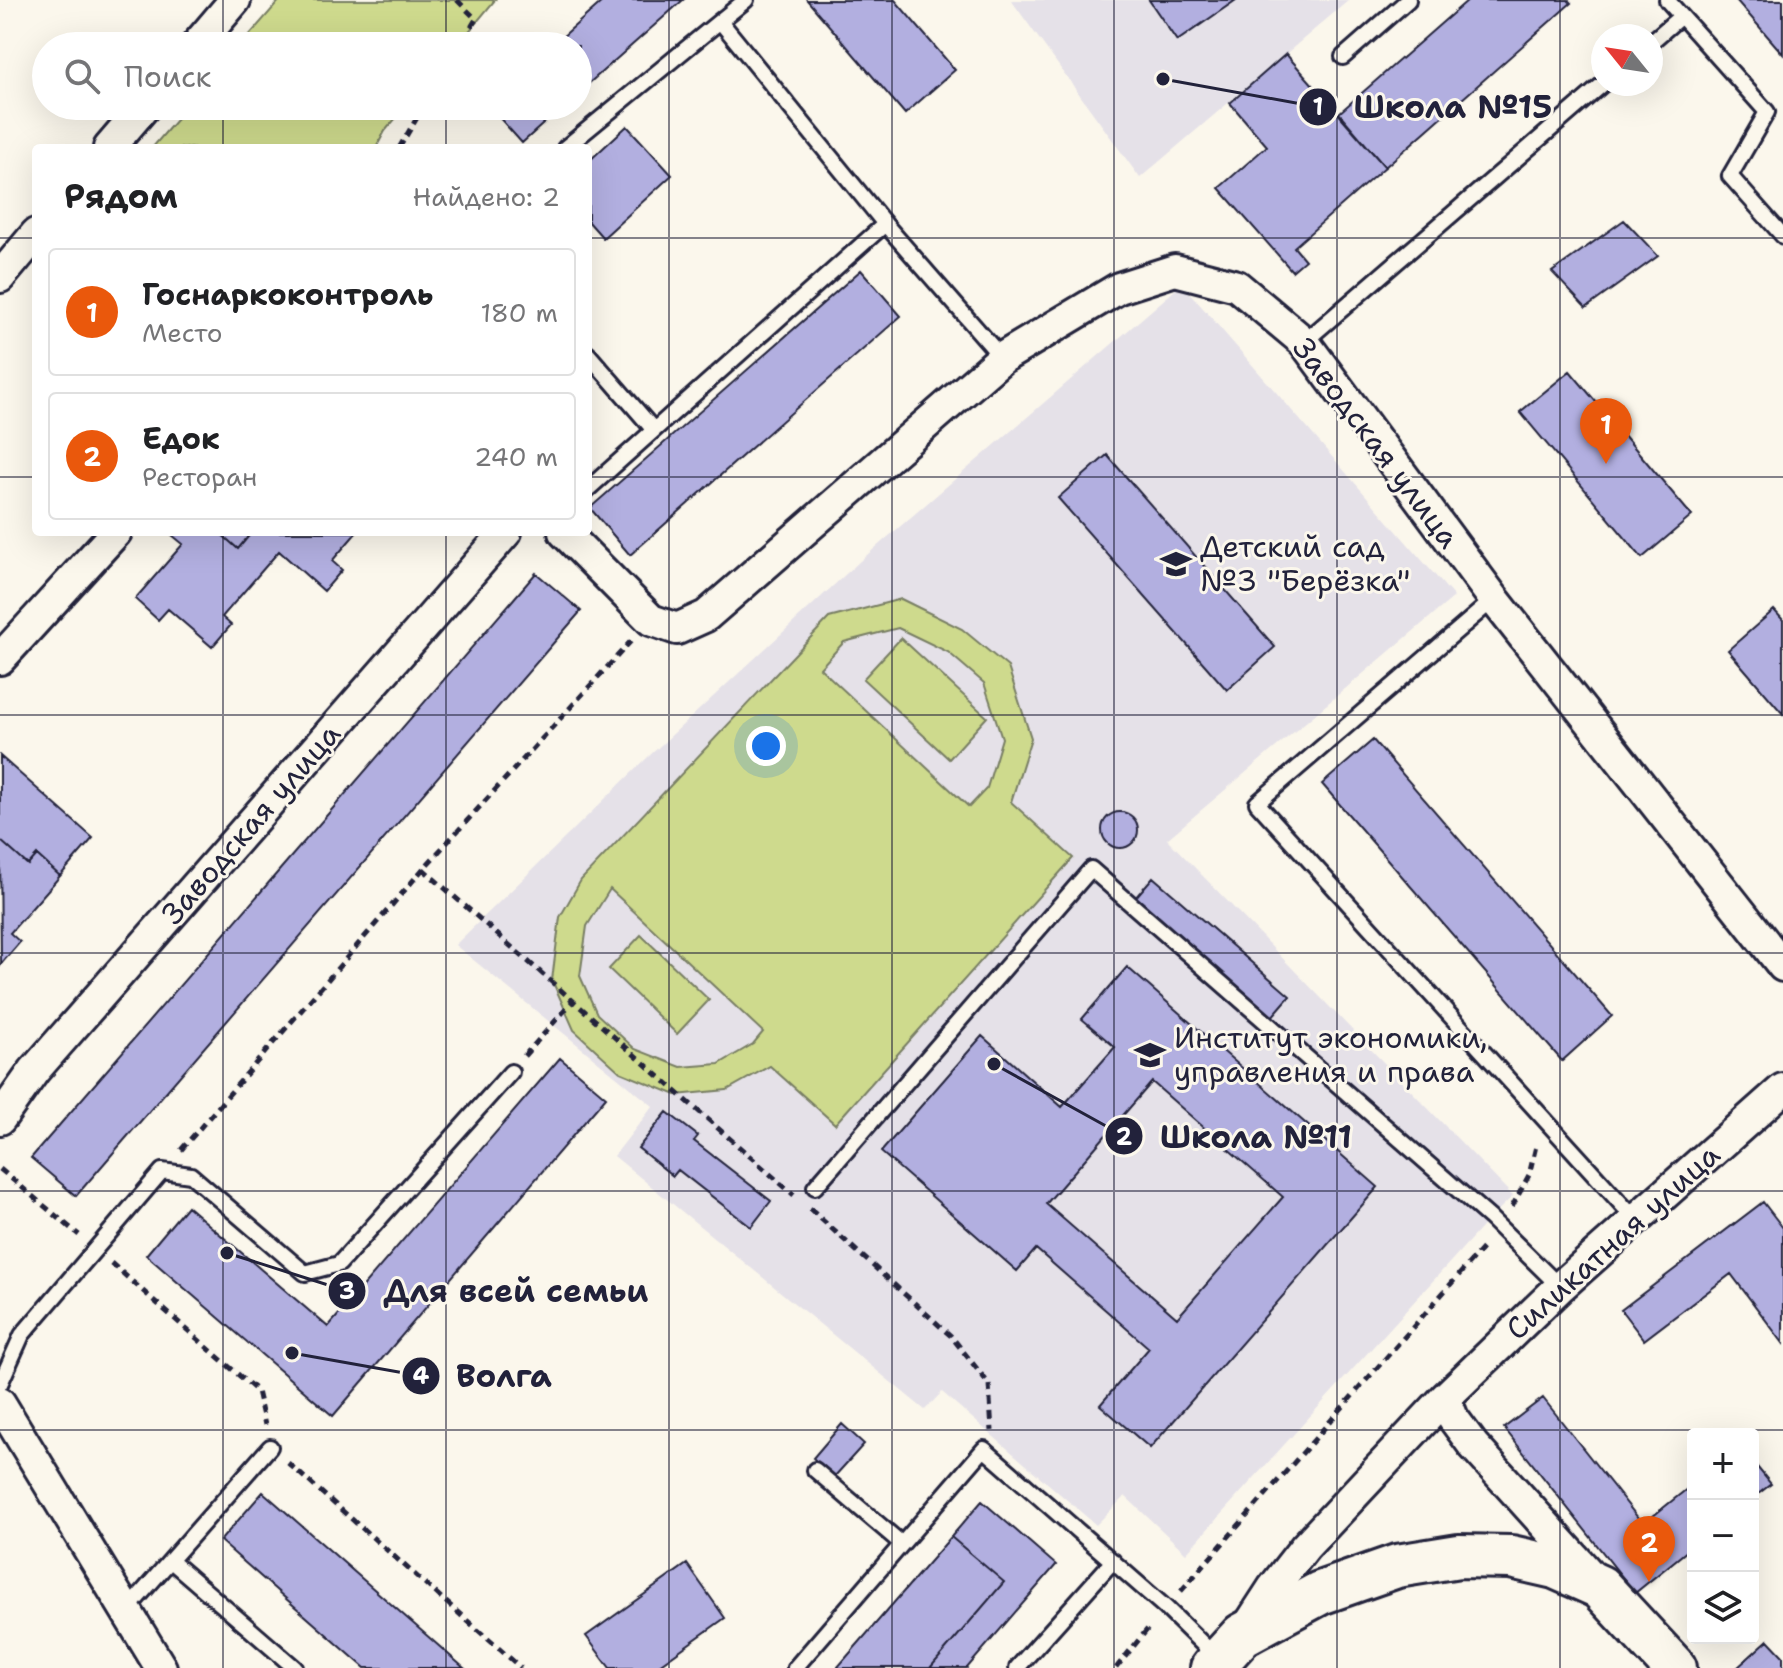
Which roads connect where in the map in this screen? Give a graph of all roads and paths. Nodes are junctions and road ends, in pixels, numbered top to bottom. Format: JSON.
{"nodes":[{"id":1,"x":235,"y":0,"type":"edge"},
{"id":2,"x":457,"y":0,"type":"edge"},
{"id":3,"x":746,"y":0,"type":"edge"},
{"id":4,"x":1408,"y":0,"type":"edge"},
{"id":5,"x":1667,"y":0,"type":"edge"},
{"id":6,"x":1681,"y":16,"type":"junction"},
{"id":7,"x":720,"y":21,"type":"junction"},
{"id":8,"x":208,"y":32,"type":"edge"},
{"id":9,"x":468,"y":32,"type":"edge"},
{"id":10,"x":1663,"y":32,"type":"edge"},
{"id":11,"x":1343,"y":57,"type":"dead end"},
{"id":12,"x":1591,"y":94,"type":"edge"},
{"id":13,"x":1783,"y":107,"type":"edge"},
{"id":14,"x":1767,"y":112,"type":"junction"},
{"id":15,"x":133,"y":120,"type":"edge"},
{"id":16,"x":416,"y":120,"type":"edge"},
{"id":17,"x":112,"y":144,"type":"edge"},
{"id":18,"x":401,"y":144,"type":"edge"},
{"id":19,"x":570,"y":144,"type":"edge"},
{"id":20,"x":885,"y":224,"type":"junction"},
{"id":21,"x":1783,"y":236,"type":"edge"},
{"id":22,"x":32,"y":239,"type":"edge"},
{"id":23,"x":0,"y":277,"type":"edge"},
{"id":24,"x":1304,"y":342,"type":"junction"},
{"id":25,"x":1002,"y":358,"type":"junction"},
{"id":26,"x":592,"y":359,"type":"edge"},
{"id":27,"x":653,"y":429,"type":"junction"},
{"id":28,"x":592,"y":485,"type":"edge"},
{"id":29,"x":112,"y":536,"type":"edge"},
{"id":30,"x":502,"y":536,"type":"edge"},
{"id":31,"x":568,"y":536,"type":"edge"},
{"id":32,"x":1494,"y":599,"type":"junction"},
{"id":33,"x":651,"y":620,"type":"junction"},
{"id":34,"x":0,"y":659,"type":"edge"},
{"id":35,"x":423,"y":869,"type":"junction"},
{"id":36,"x":1783,"y":966,"type":"edge"},
{"id":37,"x":574,"y":1000,"type":"junction"},
{"id":38,"x":511,"y":1072,"type":"joint"},
{"id":39,"x":1783,"y":1089,"type":"edge"},
{"id":40,"x":1543,"y":1118,"type":"junction"},
{"id":41,"x":0,"y":1119,"type":"edge"},
{"id":42,"x":0,"y":1169,"type":"edge"},
{"id":43,"x":162,"y":1171,"type":"junction"},
{"id":44,"x":815,"y":1187,"type":"dead end"},
{"id":45,"x":1635,"y":1219,"type":"junction"},
{"id":46,"x":1500,"y":1228,"type":"junction"},
{"id":47,"x":95,"y":1249,"type":"junction"},
{"id":48,"x":1560,"y":1287,"type":"junction"},
{"id":49,"x":0,"y":1384,"type":"edge"},
{"id":50,"x":1445,"y":1398,"type":"junction"},
{"id":51,"x":0,"y":1403,"type":"edge"},
{"id":52,"x":270,"y":1447,"type":"junction"},
{"id":53,"x":984,"y":1449,"type":"junction"},
{"id":54,"x":815,"y":1470,"type":"dead end"},
{"id":55,"x":902,"y":1544,"type":"junction"},
{"id":56,"x":171,"y":1561,"type":"junction"},
{"id":57,"x":1113,"y":1561,"type":"junction"},
{"id":58,"x":1600,"y":1587,"type":"junction"},
{"id":59,"x":1166,"y":1608,"type":"junction"},
{"id":60,"x":126,"y":1611,"type":"junction"},
{"id":61,"x":1224,"y":1654,"type":"edge"},
{"id":62,"x":161,"y":1668,"type":"edge"},
{"id":63,"x":295,"y":1668,"type":"edge"},
{"id":64,"x":521,"y":1668,"type":"edge"},
{"id":65,"x":795,"y":1668,"type":"edge"},
{"id":66,"x":1017,"y":1668,"type":"edge"},
{"id":67,"x":1116,"y":1668,"type":"edge"},
{"id":68,"x":1675,"y":1668,"type":"edge"}],
"edges":[{"from":1,"to":8,"type":"street"},
{"from":2,"to":9,"type":"path"},
{"from":3,"to":7,"type":"lane"},
{"from":4,"to":11,"type":"lane"},
{"from":5,"to":6,"type":"lane"},
{"from":6,"to":10,"type":"lane"},
{"from":6,"to":14,"type":"lane"},
{"from":7,"to":19,"type":"lane"},
{"from":7,"to":20,"type":"lane"},
{"from":12,"to":24,"type":"lane"},
{"from":13,"to":14,"type":"lane"},
{"from":14,"to":21,"type":"lane"},
{"from":15,"to":17,"type":"street"},
{"from":16,"to":18,"type":"path"},
{"from":20,"to":25,"type":"lane"},
{"from":20,"to":27,"type":"lane"},
{"from":22,"to":23,"type":"street"},
{"from":24,"to":25,"type":"street","name":"Заводская улица"},
{"from":24,"to":32,"type":"street","name":"Заводская улица"},
{"from":25,"to":33,"type":"street","name":"Заводская улица"},
{"from":26,"to":27,"type":"lane"},
{"from":27,"to":28,"type":"lane"},
{"from":29,"to":34,"type":"street"},
{"from":30,"to":41,"type":"street","name":"Заводская улица"},
{"from":31,"to":33,"type":"street"},
{"from":32,"to":36,"type":"street","name":"Заводская улица"},
{"from":32,"to":40,"type":"lane"},
{"from":33,"to":35,"type":"path"},
{"from":35,"to":37,"type":"path"},
{"from":35,"to":43,"type":"path"},
{"from":37,"to":38,"type":"path"},
{"from":37,"to":53,"type":"path"},
{"from":38,"to":43,"type":"lane"},
{"from":39,"to":45,"type":"street","name":"Силикатная улица"},
{"from":40,"to":45,"type":"lane"},
{"from":40,"to":46,"type":"path"},
{"from":42,"to":47,"type":"path"},
{"from":43,"to":47,"type":"lane"},
{"from":44,"to":46,"type":"lane"},
{"from":45,"to":48,"type":"street","name":"Силикатная улица"},
{"from":46,"to":48,"type":"lane"},
{"from":46,"to":59,"type":"path"},
{"from":47,"to":49,"type":"lane"},
{"from":47,"to":52,"type":"path"},
{"from":48,"to":50,"type":"street","name":"Силикатная улица"},
{"from":50,"to":58,"type":"street"},
{"from":50,"to":61,"type":"street","name":"Силикатная улица"},
{"from":51,"to":60,"type":"street"},
{"from":52,"to":56,"type":"lane"},
{"from":52,"to":64,"type":"path"},
{"from":53,"to":55,"type":"lane"},
{"from":53,"to":57,"type":"lane"},
{"from":54,"to":55,"type":"lane"},
{"from":55,"to":65,"type":"lane"},
{"from":56,"to":60,"type":"lane"},
{"from":56,"to":63,"type":"lane"},
{"from":57,"to":59,"type":"lane"},
{"from":57,"to":66,"type":"lane"},
{"from":58,"to":61,"type":"street"},
{"from":58,"to":68,"type":"street"},
{"from":59,"to":61,"type":"lane"},
{"from":59,"to":67,"type":"path"},
{"from":60,"to":62,"type":"street"}]}
